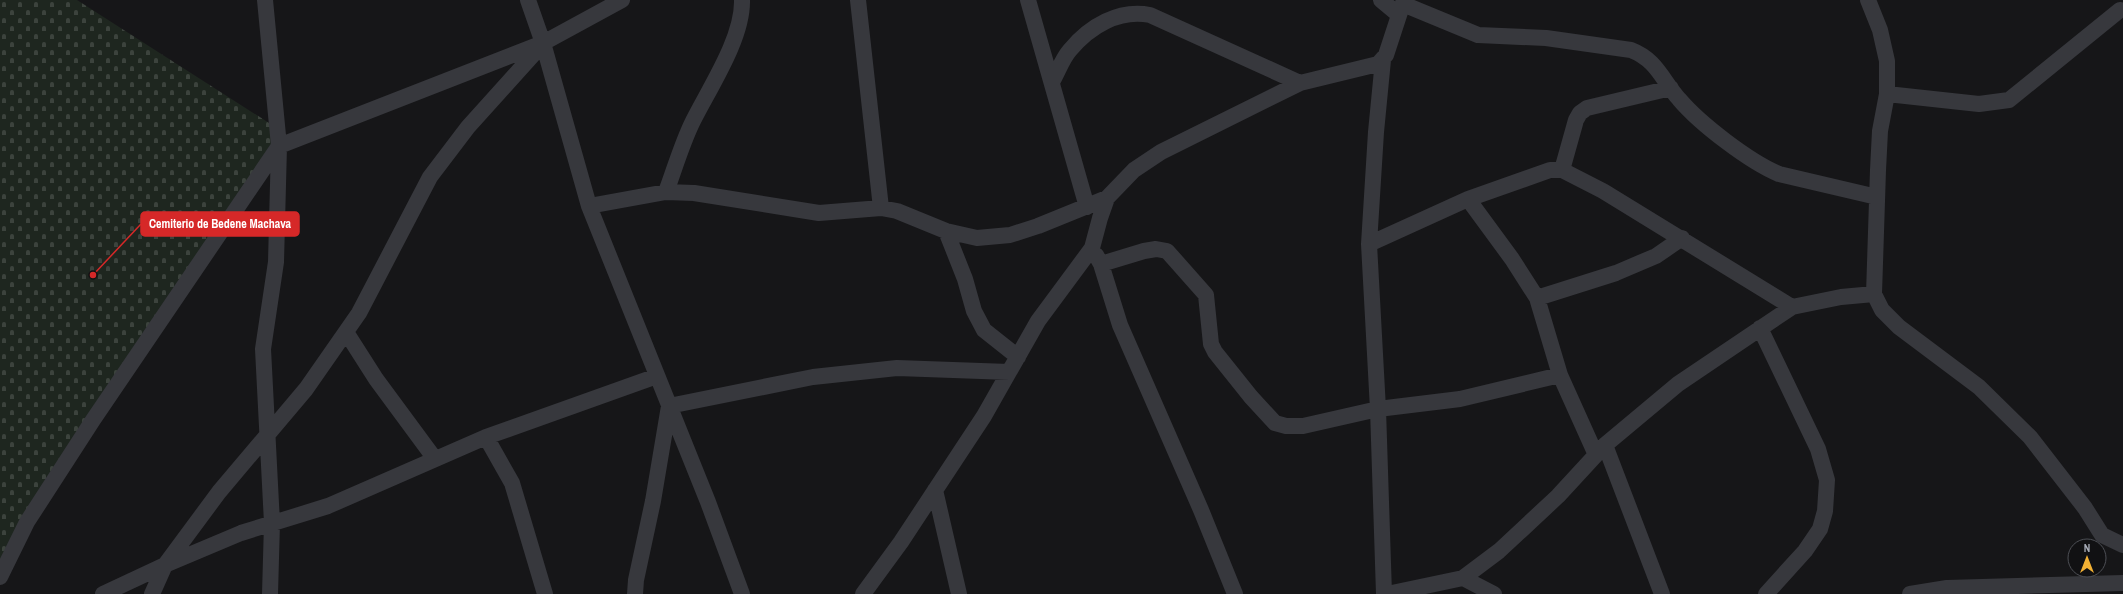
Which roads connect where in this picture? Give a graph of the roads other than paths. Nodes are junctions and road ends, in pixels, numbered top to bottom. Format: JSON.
{"nodes":[{"id":1,"x":265,"y":0,"type":"edge"},
{"id":2,"x":528,"y":0,"type":"edge"},
{"id":3,"x":622,"y":0,"type":"edge"},
{"id":4,"x":742,"y":0,"type":"edge"},
{"id":5,"x":858,"y":0,"type":"edge"},
{"id":6,"x":1028,"y":0,"type":"edge"},
{"id":7,"x":1381,"y":0,"type":"edge"},
{"id":8,"x":1868,"y":0,"type":"edge"},
{"id":9,"x":1402,"y":6,"type":"edge"},
{"id":10,"x":2119,"y":8,"type":"edge"},
{"id":11,"x":544,"y":43,"type":"junction"},
{"id":12,"x":1383,"y":60,"type":"junction"},
{"id":13,"x":1052,"y":82,"type":"junction"},
{"id":14,"x":1300,"y":83,"type":"junction"},
{"id":15,"x":1671,"y":88,"type":"junction"},
{"id":16,"x":1887,"y":94,"type":"junction"},
{"id":17,"x":279,"y":146,"type":"junction"},
{"id":18,"x":1562,"y":170,"type":"junction"},
{"id":19,"x":666,"y":192,"type":"junction"},
{"id":20,"x":1877,"y":197,"type":"junction"},
{"id":21,"x":1108,"y":198,"type":"junction"},
{"id":22,"x":1468,"y":199,"type":"junction"},
{"id":23,"x":589,"y":206,"type":"junction"},
{"id":24,"x":1087,"y":207,"type":"junction"},
{"id":25,"x":881,"y":208,"type":"junction"},
{"id":26,"x":946,"y":231,"type":"junction"},
{"id":27,"x":1682,"y":238,"type":"junction"},
{"id":28,"x":1369,"y":244,"type":"junction"},
{"id":29,"x":1092,"y":248,"type":"junction"},
{"id":30,"x":1101,"y":264,"type":"junction"},
{"id":31,"x":1874,"y":294,"type":"junction"},
{"id":32,"x":1537,"y":298,"type":"junction"},
{"id":33,"x":1792,"y":307,"type":"junction"},
{"id":34,"x":1760,"y":328,"type":"junction"},
{"id":35,"x":346,"y":332,"type":"junction"},
{"id":36,"x":1018,"y":357,"type":"junction"},
{"id":37,"x":1009,"y":372,"type":"junction"},
{"id":38,"x":1560,"y":375,"type":"junction"},
{"id":39,"x":657,"y":376,"type":"junction"},
{"id":40,"x":669,"y":406,"type":"junction"},
{"id":41,"x":1378,"y":409,"type":"junction"},
{"id":42,"x":266,"y":436,"type":"junction"},
{"id":43,"x":486,"y":437,"type":"junction"},
{"id":44,"x":1600,"y":450,"type":"junction"},
{"id":45,"x":435,"y":459,"type":"junction"},
{"id":46,"x":936,"y":490,"type":"junction"},
{"id":47,"x":272,"y":523,"type":"junction"},
{"id":48,"x":2123,"y":545,"type":"edge"},
{"id":49,"x":165,"y":565,"type":"junction"},
{"id":50,"x":0,"y":576,"type":"edge"},
{"id":51,"x":1463,"y":578,"type":"junction"},
{"id":52,"x":2123,"y":583,"type":"edge"},
{"id":53,"x":103,"y":594,"type":"edge"},
{"id":54,"x":152,"y":594,"type":"edge"},
{"id":55,"x":270,"y":594,"type":"edge"},
{"id":56,"x":545,"y":594,"type":"edge"},
{"id":57,"x":635,"y":594,"type":"edge"},
{"id":58,"x":742,"y":594,"type":"edge"},
{"id":59,"x":863,"y":594,"type":"edge"},
{"id":60,"x":959,"y":594,"type":"edge"},
{"id":61,"x":1235,"y":594,"type":"edge"},
{"id":62,"x":1384,"y":594,"type":"edge"},
{"id":63,"x":1387,"y":594,"type":"edge"},
{"id":64,"x":1494,"y":594,"type":"edge"},
{"id":65,"x":1662,"y":594,"type":"edge"},
{"id":66,"x":1766,"y":594,"type":"edge"},
{"id":67,"x":1910,"y":594,"type":"edge"}],
"edges":[{"from":1,"to":17,"type":"street"},
{"from":2,"to":11,"type":"street"},
{"from":3,"to":11,"type":"street"},
{"from":4,"to":19,"type":"street"},
{"from":5,"to":25,"type":"street"},
{"from":6,"to":13,"type":"street"},
{"from":7,"to":9,"type":"street"},
{"from":8,"to":16,"type":"street"},
{"from":9,"to":12,"type":"street"},
{"from":9,"to":15,"type":"street"},
{"from":10,"to":16,"type":"street"},
{"from":11,"to":17,"type":"street"},
{"from":11,"to":23,"type":"street"},
{"from":11,"to":35,"type":"street"},
{"from":12,"to":14,"type":"street"},
{"from":12,"to":28,"type":"street"},
{"from":13,"to":14,"type":"street"},
{"from":13,"to":24,"type":"street"},
{"from":14,"to":21,"type":"street"},
{"from":15,"to":18,"type":"street"},
{"from":15,"to":20,"type":"street"},
{"from":16,"to":20,"type":"street"},
{"from":17,"to":42,"type":"street"},
{"from":17,"to":50,"type":"street"},
{"from":18,"to":22,"type":"street"},
{"from":18,"to":27,"type":"street"},
{"from":19,"to":23,"type":"street"},
{"from":19,"to":25,"type":"street"},
{"from":20,"to":31,"type":"street"},
{"from":21,"to":24,"type":"street"},
{"from":21,"to":29,"type":"street"},
{"from":22,"to":28,"type":"street"},
{"from":22,"to":32,"type":"street"},
{"from":23,"to":39,"type":"street"},
{"from":24,"to":26,"type":"street"},
{"from":25,"to":26,"type":"street"},
{"from":26,"to":36,"type":"street"},
{"from":27,"to":32,"type":"street"},
{"from":27,"to":33,"type":"street"},
{"from":28,"to":41,"type":"street"},
{"from":29,"to":30,"type":"street"},
{"from":29,"to":36,"type":"street"},
{"from":30,"to":41,"type":"street"},
{"from":30,"to":61,"type":"street"},
{"from":31,"to":33,"type":"street"},
{"from":31,"to":48,"type":"street"},
{"from":32,"to":38,"type":"street"},
{"from":33,"to":34,"type":"street"},
{"from":34,"to":44,"type":"street"},
{"from":34,"to":66,"type":"street"},
{"from":35,"to":42,"type":"street"},
{"from":35,"to":45,"type":"street"},
{"from":36,"to":37,"type":"street"},
{"from":37,"to":40,"type":"street"},
{"from":37,"to":46,"type":"street"},
{"from":38,"to":41,"type":"street"},
{"from":38,"to":44,"type":"street"},
{"from":39,"to":40,"type":"street"},
{"from":39,"to":43,"type":"street"},
{"from":40,"to":57,"type":"street"},
{"from":40,"to":58,"type":"street"},
{"from":41,"to":62,"type":"street"},
{"from":42,"to":47,"type":"street"},
{"from":42,"to":49,"type":"street"},
{"from":43,"to":45,"type":"street"},
{"from":43,"to":56,"type":"street"},
{"from":44,"to":51,"type":"street"},
{"from":44,"to":65,"type":"street"},
{"from":45,"to":47,"type":"street"},
{"from":46,"to":59,"type":"street"},
{"from":46,"to":60,"type":"street"},
{"from":47,"to":49,"type":"street"},
{"from":47,"to":55,"type":"street"},
{"from":49,"to":53,"type":"street"},
{"from":49,"to":54,"type":"street"},
{"from":51,"to":63,"type":"street"},
{"from":51,"to":64,"type":"street"},
{"from":52,"to":67,"type":"street"}]}
